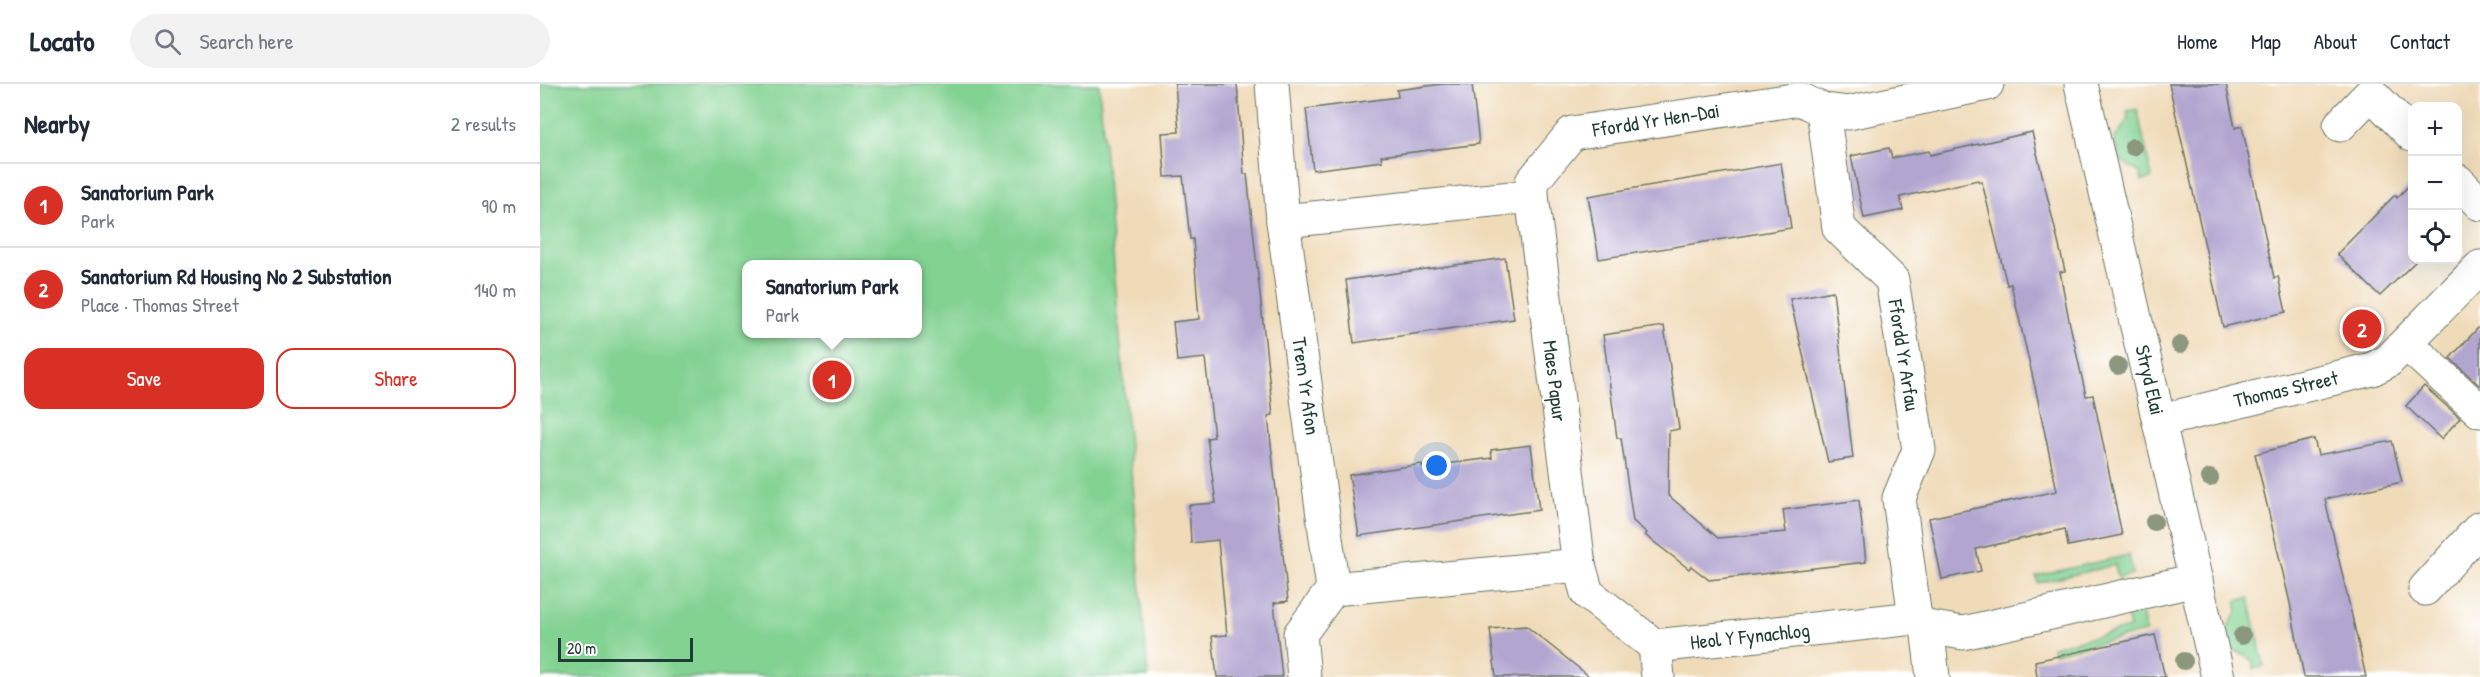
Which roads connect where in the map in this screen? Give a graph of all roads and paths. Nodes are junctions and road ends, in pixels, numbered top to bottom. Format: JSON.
{"nodes":[{"id":1,"x":1272,"y":84,"type":"edge"},
{"id":2,"x":1987,"y":84,"type":"edge"},
{"id":3,"x":2081,"y":84,"type":"edge"},
{"id":4,"x":1823,"y":110,"type":"junction"},
{"id":5,"x":2340,"y":125,"type":"dead end"},
{"id":6,"x":2408,"y":131,"type":"edge"},
{"id":7,"x":2462,"y":186,"type":"edge"},
{"id":8,"x":1532,"y":196,"type":"junction"},
{"id":9,"x":2480,"y":204,"type":"edge"},
{"id":10,"x":1283,"y":221,"type":"junction"},
{"id":11,"x":2480,"y":267,"type":"edge"},
{"id":12,"x":2407,"y":344,"type":"junction"},
{"id":13,"x":2480,"y":411,"type":"edge"},
{"id":14,"x":2159,"y":421,"type":"junction"},
{"id":15,"x":2480,"y":528,"type":"edge"},
{"id":16,"x":1579,"y":565,"type":"junction"},
{"id":17,"x":2196,"y":580,"type":"junction"},
{"id":18,"x":1333,"y":589,"type":"junction"},
{"id":19,"x":2425,"y":589,"type":"dead end"},
{"id":20,"x":1921,"y":622,"type":"junction"},
{"id":21,"x":1657,"y":661,"type":"edge"},
{"id":22,"x":1304,"y":677,"type":"edge"},
{"id":23,"x":1933,"y":677,"type":"edge"},
{"id":24,"x":2218,"y":677,"type":"edge"}],
"edges":[{"from":1,"to":10,"type":"street","name":"Trem Yr Afon"},
{"from":2,"to":4,"type":"street","name":"Ffordd Yr Hen-Dai"},
{"from":3,"to":14,"type":"street","name":"Stryd Elai"},
{"from":4,"to":8,"type":"street","name":"Ffordd Yr Hen-Dai"},
{"from":4,"to":20,"type":"street","name":"Ffordd Yr Arfau"},
{"from":5,"to":6,"type":"street"},
{"from":7,"to":9,"type":"street"},
{"from":8,"to":10,"type":"street"},
{"from":8,"to":16,"type":"street","name":"Maes Papur"},
{"from":10,"to":18,"type":"street","name":"Trem Yr Afon"},
{"from":11,"to":12,"type":"street","name":"Thomas Street"},
{"from":12,"to":13,"type":"street"},
{"from":12,"to":14,"type":"street","name":"Thomas Street"},
{"from":14,"to":17,"type":"street","name":"Stryd Elai"},
{"from":15,"to":19,"type":"street"},
{"from":16,"to":18,"type":"street"},
{"from":16,"to":21,"type":"street","name":"Heol Y Fynachlog"},
{"from":17,"to":20,"type":"street","name":"Heol Y Fynachlog"},
{"from":17,"to":24,"type":"street","name":"Stryd Elai"},
{"from":18,"to":22,"type":"street"},
{"from":20,"to":21,"type":"street","name":"Heol Y Fynachlog"},
{"from":20,"to":23,"type":"street","name":"Ffordd Yr Arfau"}]}
